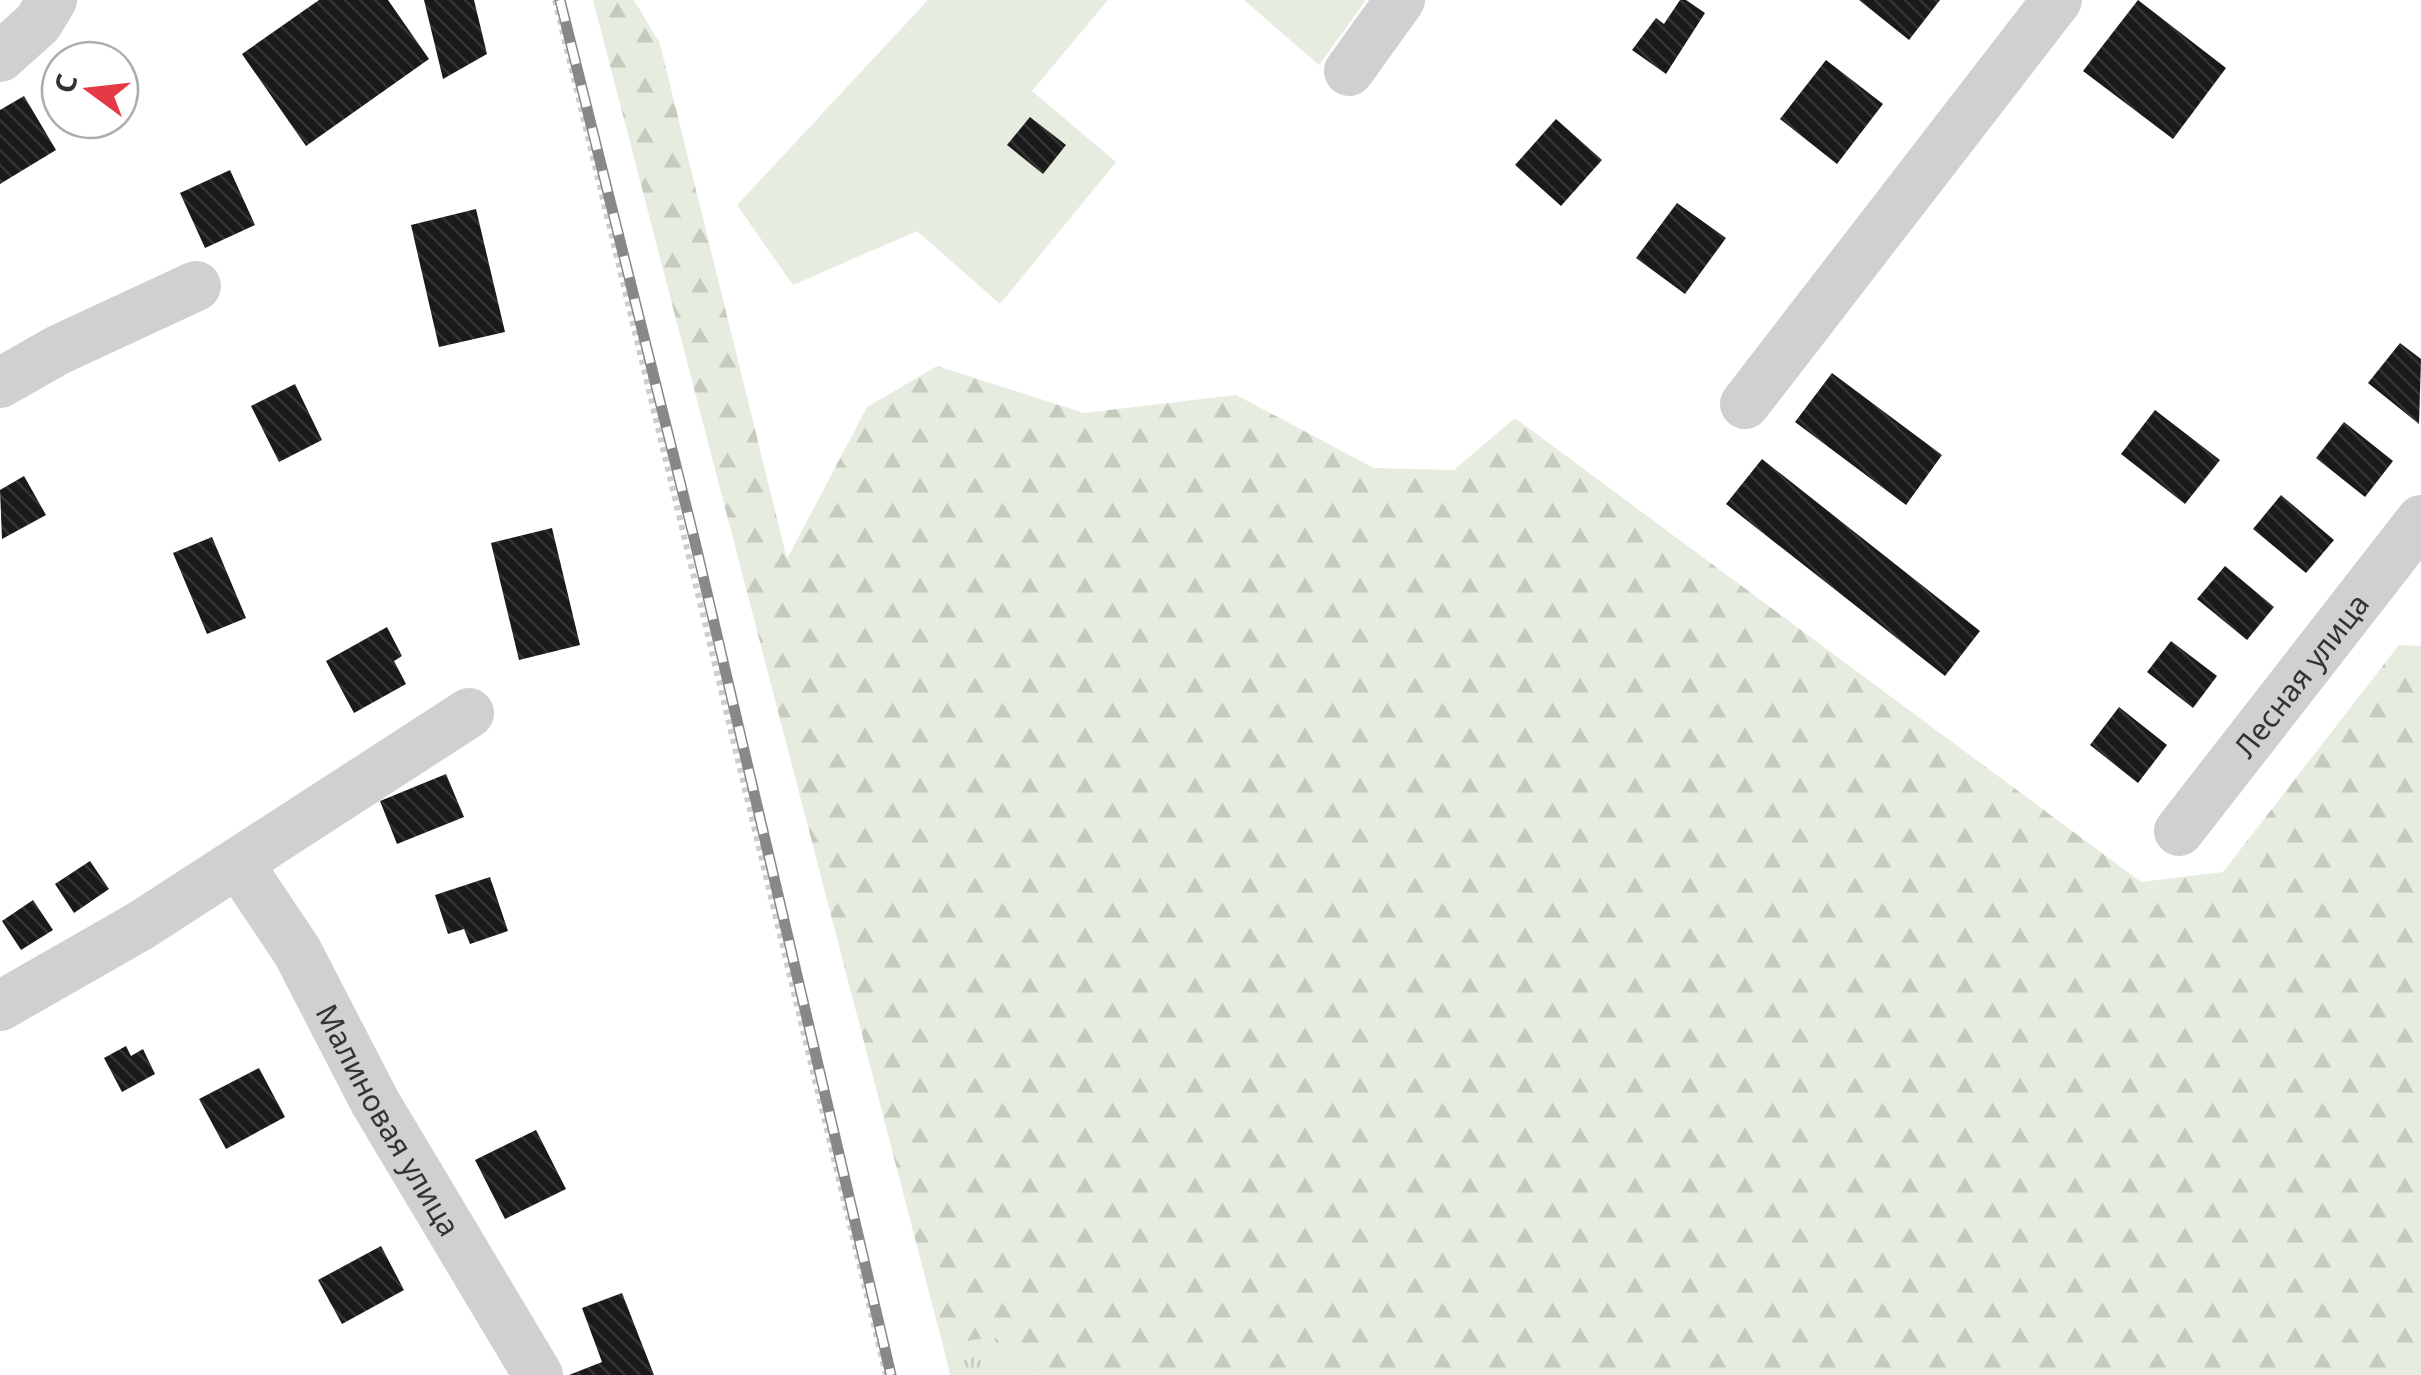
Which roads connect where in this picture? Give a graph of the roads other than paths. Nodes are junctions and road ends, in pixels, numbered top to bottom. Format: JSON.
{"nodes":[{"id":1,"x":1400,"y":0,"type":"edge"},
{"id":2,"x":2057,"y":0,"type":"edge"},
{"id":3,"x":45,"y":12,"type":"edge"},
{"id":4,"x":0,"y":57,"type":"edge"},
{"id":5,"x":1349,"y":71,"type":"dead end"},
{"id":6,"x":196,"y":286,"type":"dead end"},
{"id":7,"x":0,"y":382,"type":"edge"},
{"id":8,"x":1744,"y":404,"type":"dead end"},
{"id":9,"x":2421,"y":520,"type":"edge"},
{"id":10,"x":469,"y":713,"type":"dead end"},
{"id":11,"x":2179,"y":831,"type":"dead end"},
{"id":12,"x":238,"y":863,"type":"junction"},
{"id":13,"x":0,"y":1006,"type":"edge"},
{"id":14,"x":538,"y":1375,"type":"edge"}],
"edges":[{"from":1,"to":5,"type":"street"},
{"from":2,"to":8,"type":"street"},
{"from":3,"to":4,"type":"street"},
{"from":6,"to":7,"type":"street"},
{"from":9,"to":11,"type":"street","name":"Лесная улица"},
{"from":10,"to":12,"type":"street"},
{"from":12,"to":13,"type":"street"},
{"from":12,"to":14,"type":"street","name":"Малиновая улица"}]}
